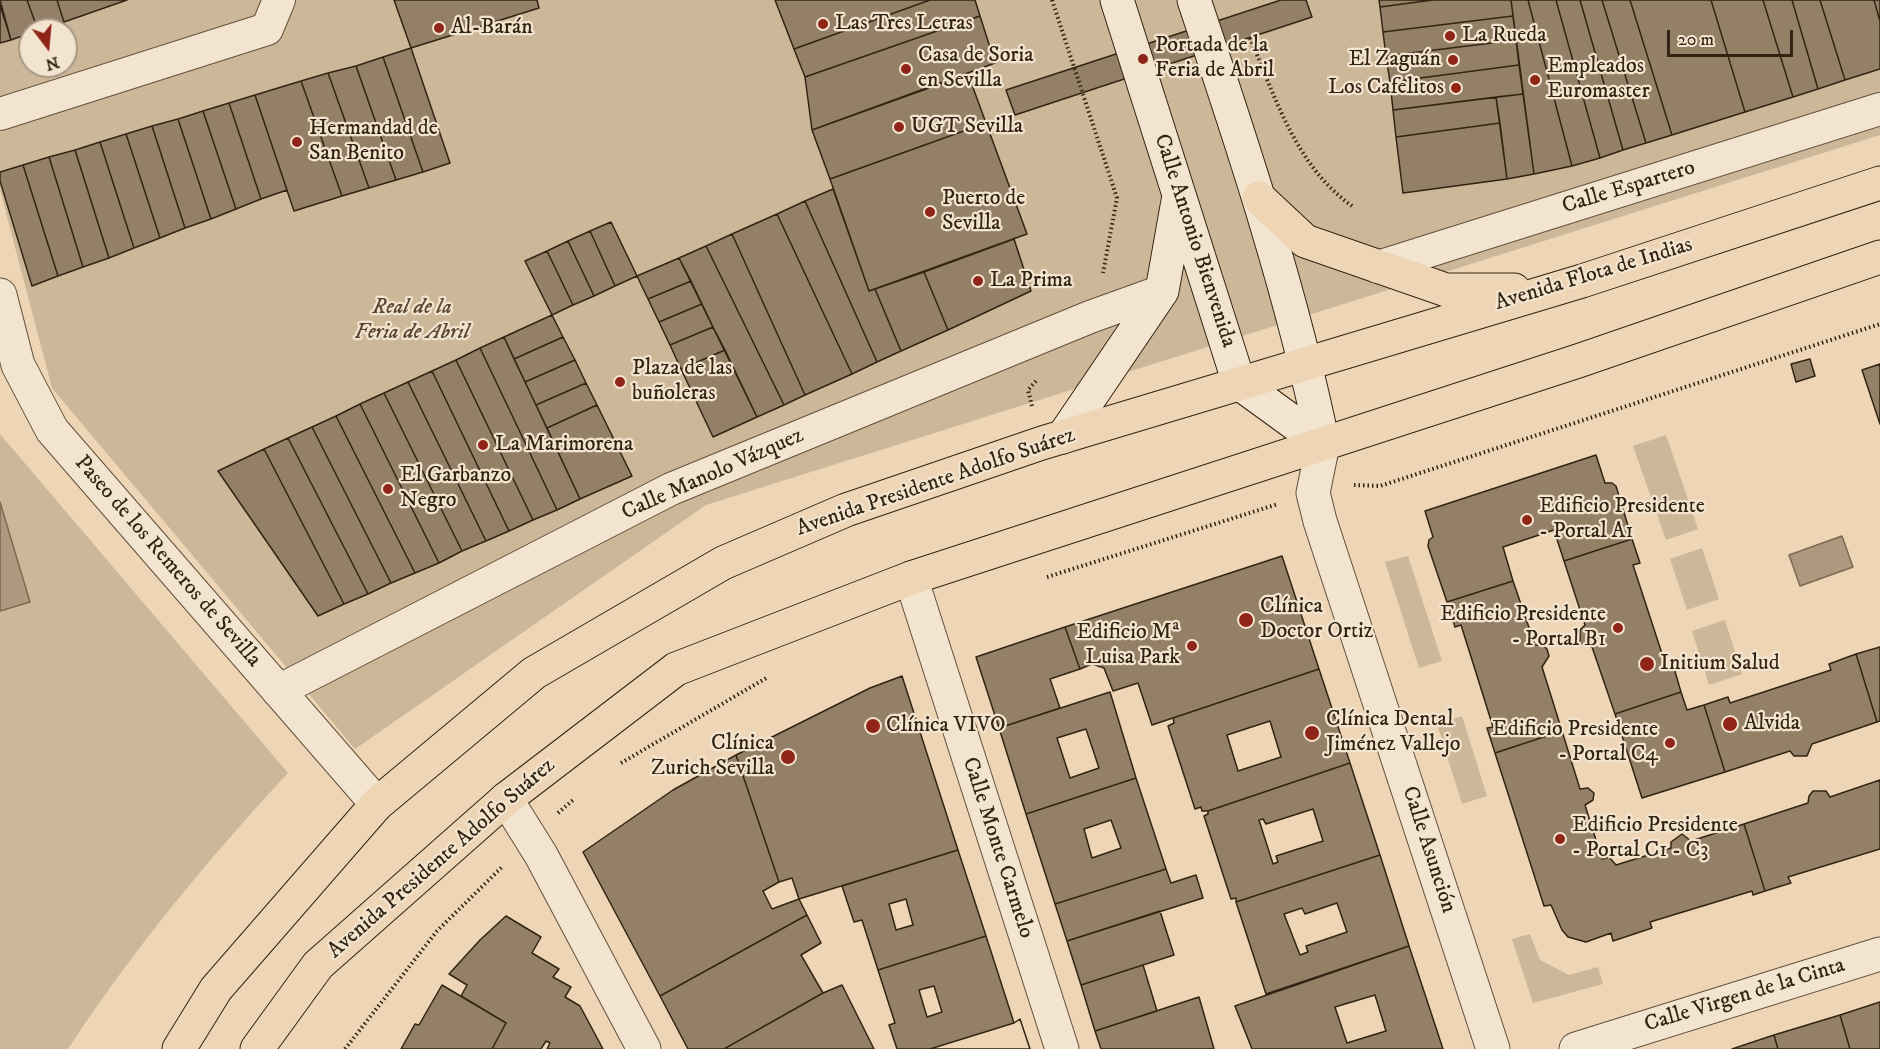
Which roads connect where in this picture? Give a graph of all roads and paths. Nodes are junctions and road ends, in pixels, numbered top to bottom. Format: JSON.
{"nodes":[{"id":1,"x":279,"y":0,"type":"edge"},
{"id":2,"x":1052,"y":0,"type":"edge"},
{"id":3,"x":1117,"y":0,"type":"edge"},
{"id":4,"x":1194,"y":0,"type":"edge"},
{"id":5,"x":1250,"y":38,"type":"dead end"},
{"id":6,"x":1880,"y":109,"type":"edge"},
{"id":7,"x":0,"y":114,"type":"edge"},
{"id":8,"x":1880,"y":183,"type":"edge"},
{"id":9,"x":1179,"y":196,"type":"junction"},
{"id":10,"x":1259,"y":198,"type":"junction"},
{"id":11,"x":1352,"y":206,"type":"dead end"},
{"id":12,"x":1880,"y":257,"type":"edge"},
{"id":13,"x":1378,"y":267,"type":"junction"},
{"id":14,"x":1552,"y":290,"type":"junction"},
{"id":15,"x":1162,"y":291,"type":"junction"},
{"id":16,"x":0,"y":295,"type":"edge"},
{"id":17,"x":1090,"y":317,"type":"junction"},
{"id":18,"x":1880,"y":324,"type":"edge"},
{"id":19,"x":1306,"y":363,"type":"junction"},
{"id":20,"x":1043,"y":373,"type":"dead end"},
{"id":21,"x":1239,"y":383,"type":"junction"},
{"id":22,"x":1034,"y":412,"type":"dead end"},
{"id":23,"x":1062,"y":437,"type":"junction"},
{"id":24,"x":1323,"y":444,"type":"junction"},
{"id":25,"x":1344,"y":484,"type":"dead end"},
{"id":26,"x":1283,"y":502,"type":"dead end"},
{"id":27,"x":911,"y":578,"type":"junction"},
{"id":28,"x":1039,"y":579,"type":"dead end"},
{"id":29,"x":778,"y":671,"type":"dead end"},
{"id":30,"x":278,"y":691,"type":"junction"},
{"id":31,"x":619,"y":764,"type":"dead end"},
{"id":32,"x":574,"y":798,"type":"dead end"},
{"id":33,"x":506,"y":799,"type":"junction"},
{"id":34,"x":376,"y":804,"type":"junction"},
{"id":35,"x":549,"y":822,"type":"dead end"},
{"id":36,"x":508,"y":861,"type":"dead end"},
{"id":37,"x":1880,"y":954,"type":"edge"},
{"id":38,"x":179,"y":1049,"type":"edge"},
{"id":39,"x":258,"y":1049,"type":"edge"},
{"id":40,"x":345,"y":1049,"type":"edge"},
{"id":41,"x":644,"y":1049,"type":"edge"},
{"id":42,"x":1062,"y":1049,"type":"edge"},
{"id":43,"x":1493,"y":1049,"type":"edge"},
{"id":44,"x":1576,"y":1049,"type":"edge"}],
"edges":[{"from":1,"to":7,"type":"street"},
{"from":2,"to":17,"type":"path"},
{"from":3,"to":9,"type":"street","name":"Calle Antonio Bienvenida"},
{"from":4,"to":10,"type":"street"},
{"from":5,"to":11,"type":"path"},
{"from":6,"to":13,"type":"street","name":"Calle Espartero"},
{"from":8,"to":14,"type":"main road","name":"Avenida Flota de Indias"},
{"from":9,"to":15,"type":"street"},
{"from":9,"to":21,"type":"street","name":"Calle Antonio Bienvenida"},
{"from":10,"to":13,"type":"main road"},
{"from":10,"to":19,"type":"street"},
{"from":12,"to":24,"type":"main road"},
{"from":13,"to":14,"type":"main road"},
{"from":14,"to":19,"type":"main road","name":"Avenida Flota de Indias"},
{"from":15,"to":17,"type":"street","name":"Calle Manolo Vázquez"},
{"from":15,"to":23,"type":"street"},
{"from":16,"to":30,"type":"street","name":"Paseo de los Remeros de Sevilla"},
{"from":17,"to":30,"type":"street","name":"Calle Manolo Vázquez"},
{"from":18,"to":25,"type":"path"},
{"from":19,"to":21,"type":"main road","name":"Avenida Presidente Adolfo Suárez"},
{"from":19,"to":24,"type":"street"},
{"from":20,"to":22,"type":"path"},
{"from":21,"to":23,"type":"main road","name":"Avenida Presidente Adolfo Suárez"},
{"from":21,"to":24,"type":"street"},
{"from":23,"to":34,"type":"main road","name":"Avenida Presidente Adolfo Suárez"},
{"from":24,"to":27,"type":"main road","name":"Avenida Presidente Adolfo Suárez"},
{"from":24,"to":43,"type":"street","name":"Calle Asunción"},
{"from":26,"to":28,"type":"path"},
{"from":27,"to":33,"type":"main road","name":"Avenida Presidente Adolfo Suárez"},
{"from":27,"to":42,"type":"street","name":"Calle Monte Carmelo"},
{"from":29,"to":31,"type":"path"},
{"from":30,"to":34,"type":"street","name":"Paseo de los Remeros de Sevilla"},
{"from":32,"to":35,"type":"path"},
{"from":33,"to":39,"type":"main road","name":"Avenida Presidente Adolfo Suárez"},
{"from":33,"to":41,"type":"street"},
{"from":34,"to":38,"type":"main road","name":"Avenida Presidente Adolfo Suárez"},
{"from":36,"to":40,"type":"path"},
{"from":37,"to":44,"type":"street","name":"Calle Virgen de la Cinta"}]}
